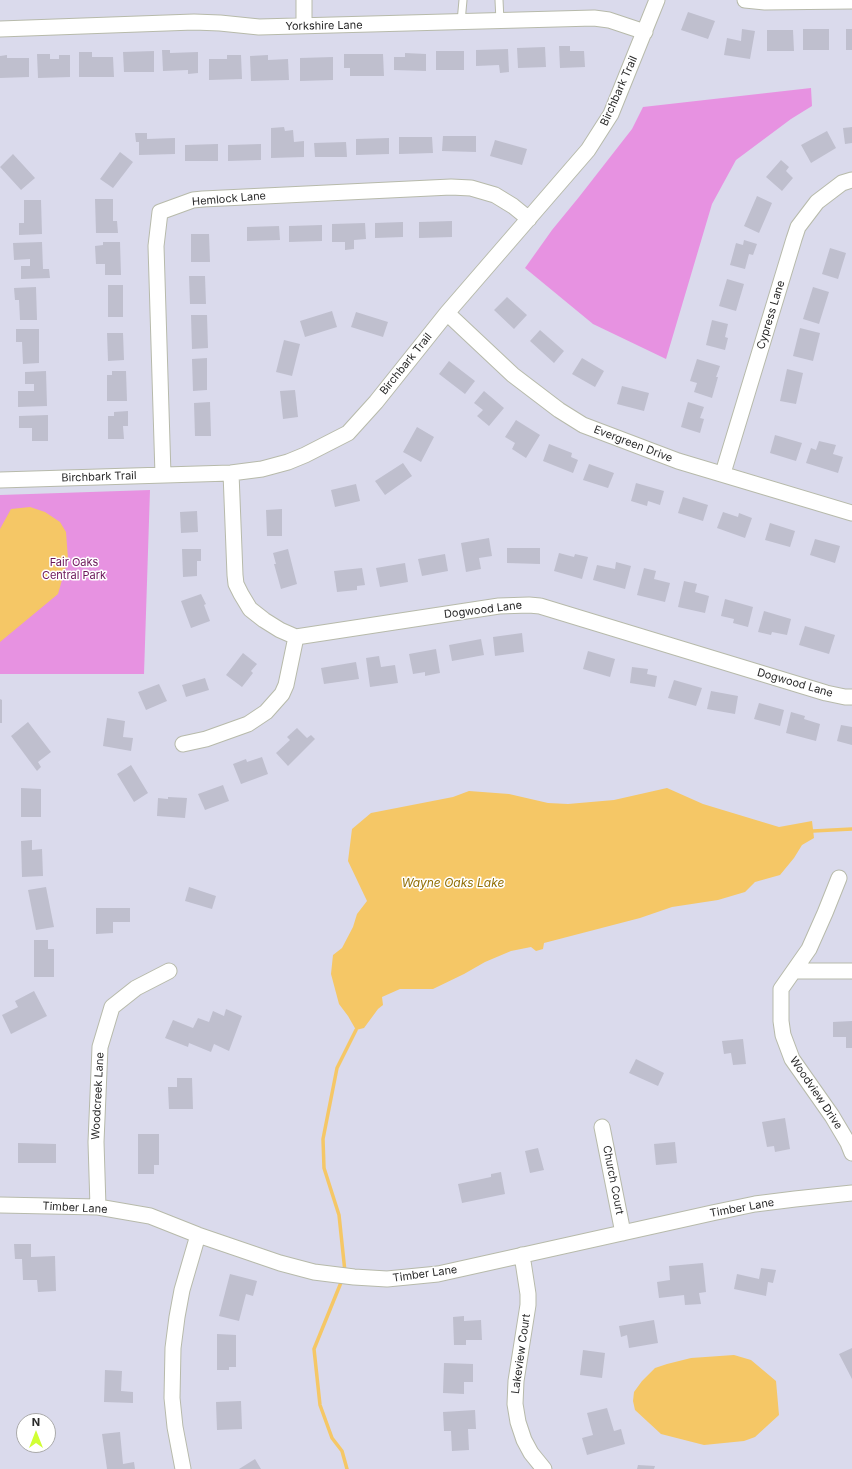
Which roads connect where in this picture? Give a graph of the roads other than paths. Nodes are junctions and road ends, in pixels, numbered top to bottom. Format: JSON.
{"nodes":[{"id":1,"x":304,"y":0,"type":"edge"},
{"id":2,"x":463,"y":0,"type":"edge"},
{"id":3,"x":499,"y":0,"type":"edge"},
{"id":4,"x":658,"y":0,"type":"edge"},
{"id":5,"x":745,"y":0,"type":"edge"},
{"id":6,"x":852,"y":1,"type":"edge"},
{"id":7,"x":500,"y":21,"type":"junction"},
{"id":8,"x":461,"y":22,"type":"junction"},
{"id":9,"x":304,"y":26,"type":"junction"},
{"id":10,"x":0,"y":29,"type":"edge"},
{"id":11,"x":645,"y":32,"type":"junction"},
{"id":12,"x":852,"y":180,"type":"edge"},
{"id":13,"x":530,"y":219,"type":"junction"},
{"id":14,"x":447,"y":313,"type":"junction"},
{"id":15,"x":231,"y":473,"type":"junction"},
{"id":16,"x":723,"y":473,"type":"junction"},
{"id":17,"x":163,"y":475,"type":"junction"},
{"id":18,"x":0,"y":480,"type":"edge"},
{"id":19,"x":852,"y":512,"type":"edge"},
{"id":20,"x":296,"y":637,"type":"junction"},
{"id":21,"x":852,"y":697,"type":"edge"},
{"id":22,"x":182,"y":744,"type":"dead end"},
{"id":23,"x":839,"y":878,"type":"dead end"},
{"id":24,"x":169,"y":971,"type":"dead end"},
{"id":25,"x":794,"y":971,"type":"junction"},
{"id":26,"x":852,"y":971,"type":"edge"},
{"id":27,"x":602,"y":1127,"type":"dead end"},
{"id":28,"x":852,"y":1153,"type":"edge"},
{"id":29,"x":852,"y":1193,"type":"edge"},
{"id":30,"x":0,"y":1205,"type":"edge"},
{"id":31,"x":98,"y":1207,"type":"junction"},
{"id":32,"x":623,"y":1233,"type":"junction"},
{"id":33,"x":198,"y":1235,"type":"junction"},
{"id":34,"x":522,"y":1255,"type":"junction"},
{"id":35,"x":183,"y":1469,"type":"edge"},
{"id":36,"x":544,"y":1469,"type":"edge"}],
"edges":[{"from":1,"to":9,"type":"street"},
{"from":2,"to":8,"type":"lane"},
{"from":3,"to":7,"type":"lane"},
{"from":4,"to":11,"type":"street","name":"Birchbark Trail"},
{"from":5,"to":6,"type":"street"},
{"from":7,"to":8,"type":"street","name":"Yorkshire Lane"},
{"from":7,"to":11,"type":"street","name":"Yorkshire Lane"},
{"from":8,"to":9,"type":"street","name":"Yorkshire Lane"},
{"from":9,"to":10,"type":"street","name":"Yorkshire Lane"},
{"from":11,"to":13,"type":"street","name":"Birchbark Trail"},
{"from":12,"to":16,"type":"street","name":"Cypress Lane"},
{"from":13,"to":14,"type":"street","name":"Birchbark Trail"},
{"from":13,"to":17,"type":"street","name":"Hemlock Lane"},
{"from":14,"to":15,"type":"street","name":"Birchbark Trail"},
{"from":14,"to":16,"type":"street","name":"Evergreen Drive"},
{"from":15,"to":17,"type":"street","name":"Birchbark Trail"},
{"from":15,"to":20,"type":"street"},
{"from":16,"to":19,"type":"street","name":"Evergreen Drive"},
{"from":17,"to":18,"type":"street","name":"Birchbark Trail"},
{"from":20,"to":21,"type":"street","name":"Dogwood Lane"},
{"from":20,"to":22,"type":"street"},
{"from":23,"to":25,"type":"street","name":"Woodview Drive"},
{"from":24,"to":31,"type":"street","name":"Woodcreek Lane"},
{"from":25,"to":26,"type":"street"},
{"from":25,"to":28,"type":"street","name":"Woodview Drive"},
{"from":27,"to":32,"type":"street","name":"Church Court"},
{"from":29,"to":32,"type":"street","name":"Timber Lane"},
{"from":30,"to":31,"type":"street","name":"Timber Lane"},
{"from":31,"to":33,"type":"street","name":"Timber Lane"},
{"from":32,"to":34,"type":"street","name":"Timber Lane"},
{"from":33,"to":34,"type":"street","name":"Timber Lane"},
{"from":33,"to":35,"type":"street"},
{"from":34,"to":36,"type":"street","name":"Lakeview Court"}]}
